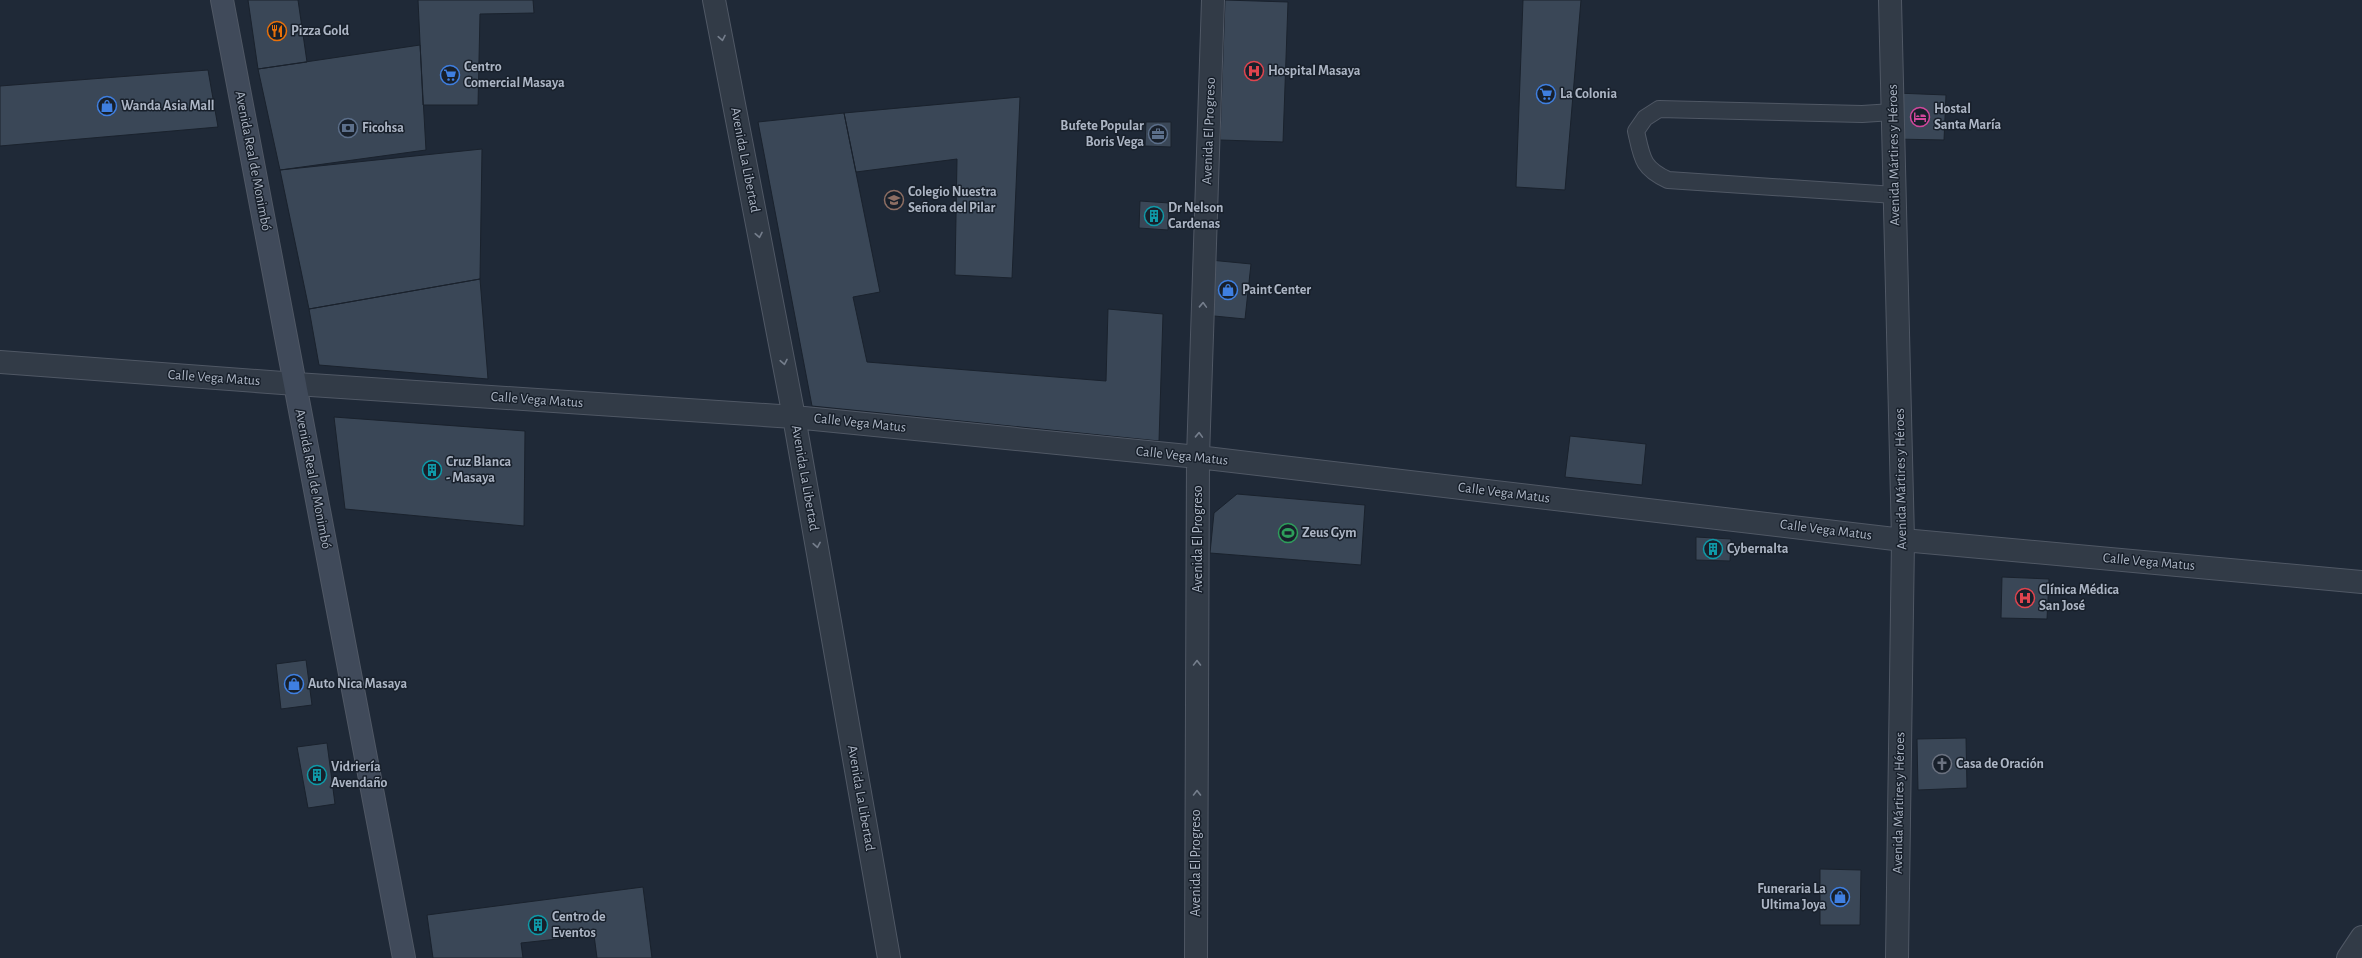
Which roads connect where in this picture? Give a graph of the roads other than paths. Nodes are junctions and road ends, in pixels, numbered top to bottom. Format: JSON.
{"nodes":[{"id":1,"x":222,"y":0,"type":"edge"},
{"id":2,"x":714,"y":0,"type":"edge"},
{"id":3,"x":1213,"y":0,"type":"edge"},
{"id":4,"x":1890,"y":0,"type":"edge"},
{"id":5,"x":1893,"y":112,"type":"junction"},
{"id":6,"x":1895,"y":195,"type":"junction"},
{"id":7,"x":0,"y":362,"type":"edge"},
{"id":8,"x":296,"y":384,"type":"junction"},
{"id":9,"x":794,"y":417,"type":"junction"},
{"id":10,"x":1198,"y":457,"type":"junction"},
{"id":11,"x":1903,"y":540,"type":"junction"},
{"id":12,"x":2362,"y":582,"type":"edge"},
{"id":13,"x":2362,"y":937,"type":"edge"},
{"id":14,"x":404,"y":958,"type":"edge"},
{"id":15,"x":889,"y":958,"type":"edge"},
{"id":16,"x":1196,"y":958,"type":"edge"},
{"id":17,"x":1897,"y":958,"type":"edge"},
{"id":18,"x":2348,"y":958,"type":"edge"}],
"edges":[{"from":1,"to":8,"type":"street","name":"Avenida Real de Monimbó"},
{"from":2,"to":9,"type":"street","name":"Avenida La Libertad","one_way":true},
{"from":10,"to":3,"type":"street","name":"Avenida El Progreso","one_way":true},
{"from":4,"to":5,"type":"street","name":"Avenida Mártires y Héroes"},
{"from":5,"to":6,"type":"street","name":"Avenida Mártires y Héroes"},
{"from":5,"to":6,"type":"lane"},
{"from":6,"to":11,"type":"street","name":"Avenida Mártires y Héroes"},
{"from":7,"to":8,"type":"street","name":"Calle Vega Matus"},
{"from":8,"to":9,"type":"street","name":"Calle Vega Matus"},
{"from":8,"to":14,"type":"street","name":"Avenida Real de Monimbó"},
{"from":9,"to":10,"type":"street","name":"Calle Vega Matus"},
{"from":9,"to":15,"type":"street","name":"Avenida La Libertad","one_way":true},
{"from":10,"to":11,"type":"street","name":"Calle Vega Matus"},
{"from":16,"to":10,"type":"street","name":"Avenida El Progreso","one_way":true},
{"from":11,"to":12,"type":"street","name":"Calle Vega Matus"},
{"from":11,"to":17,"type":"street","name":"Avenida Mártires y Héroes"},
{"from":13,"to":18,"type":"street"}]}
